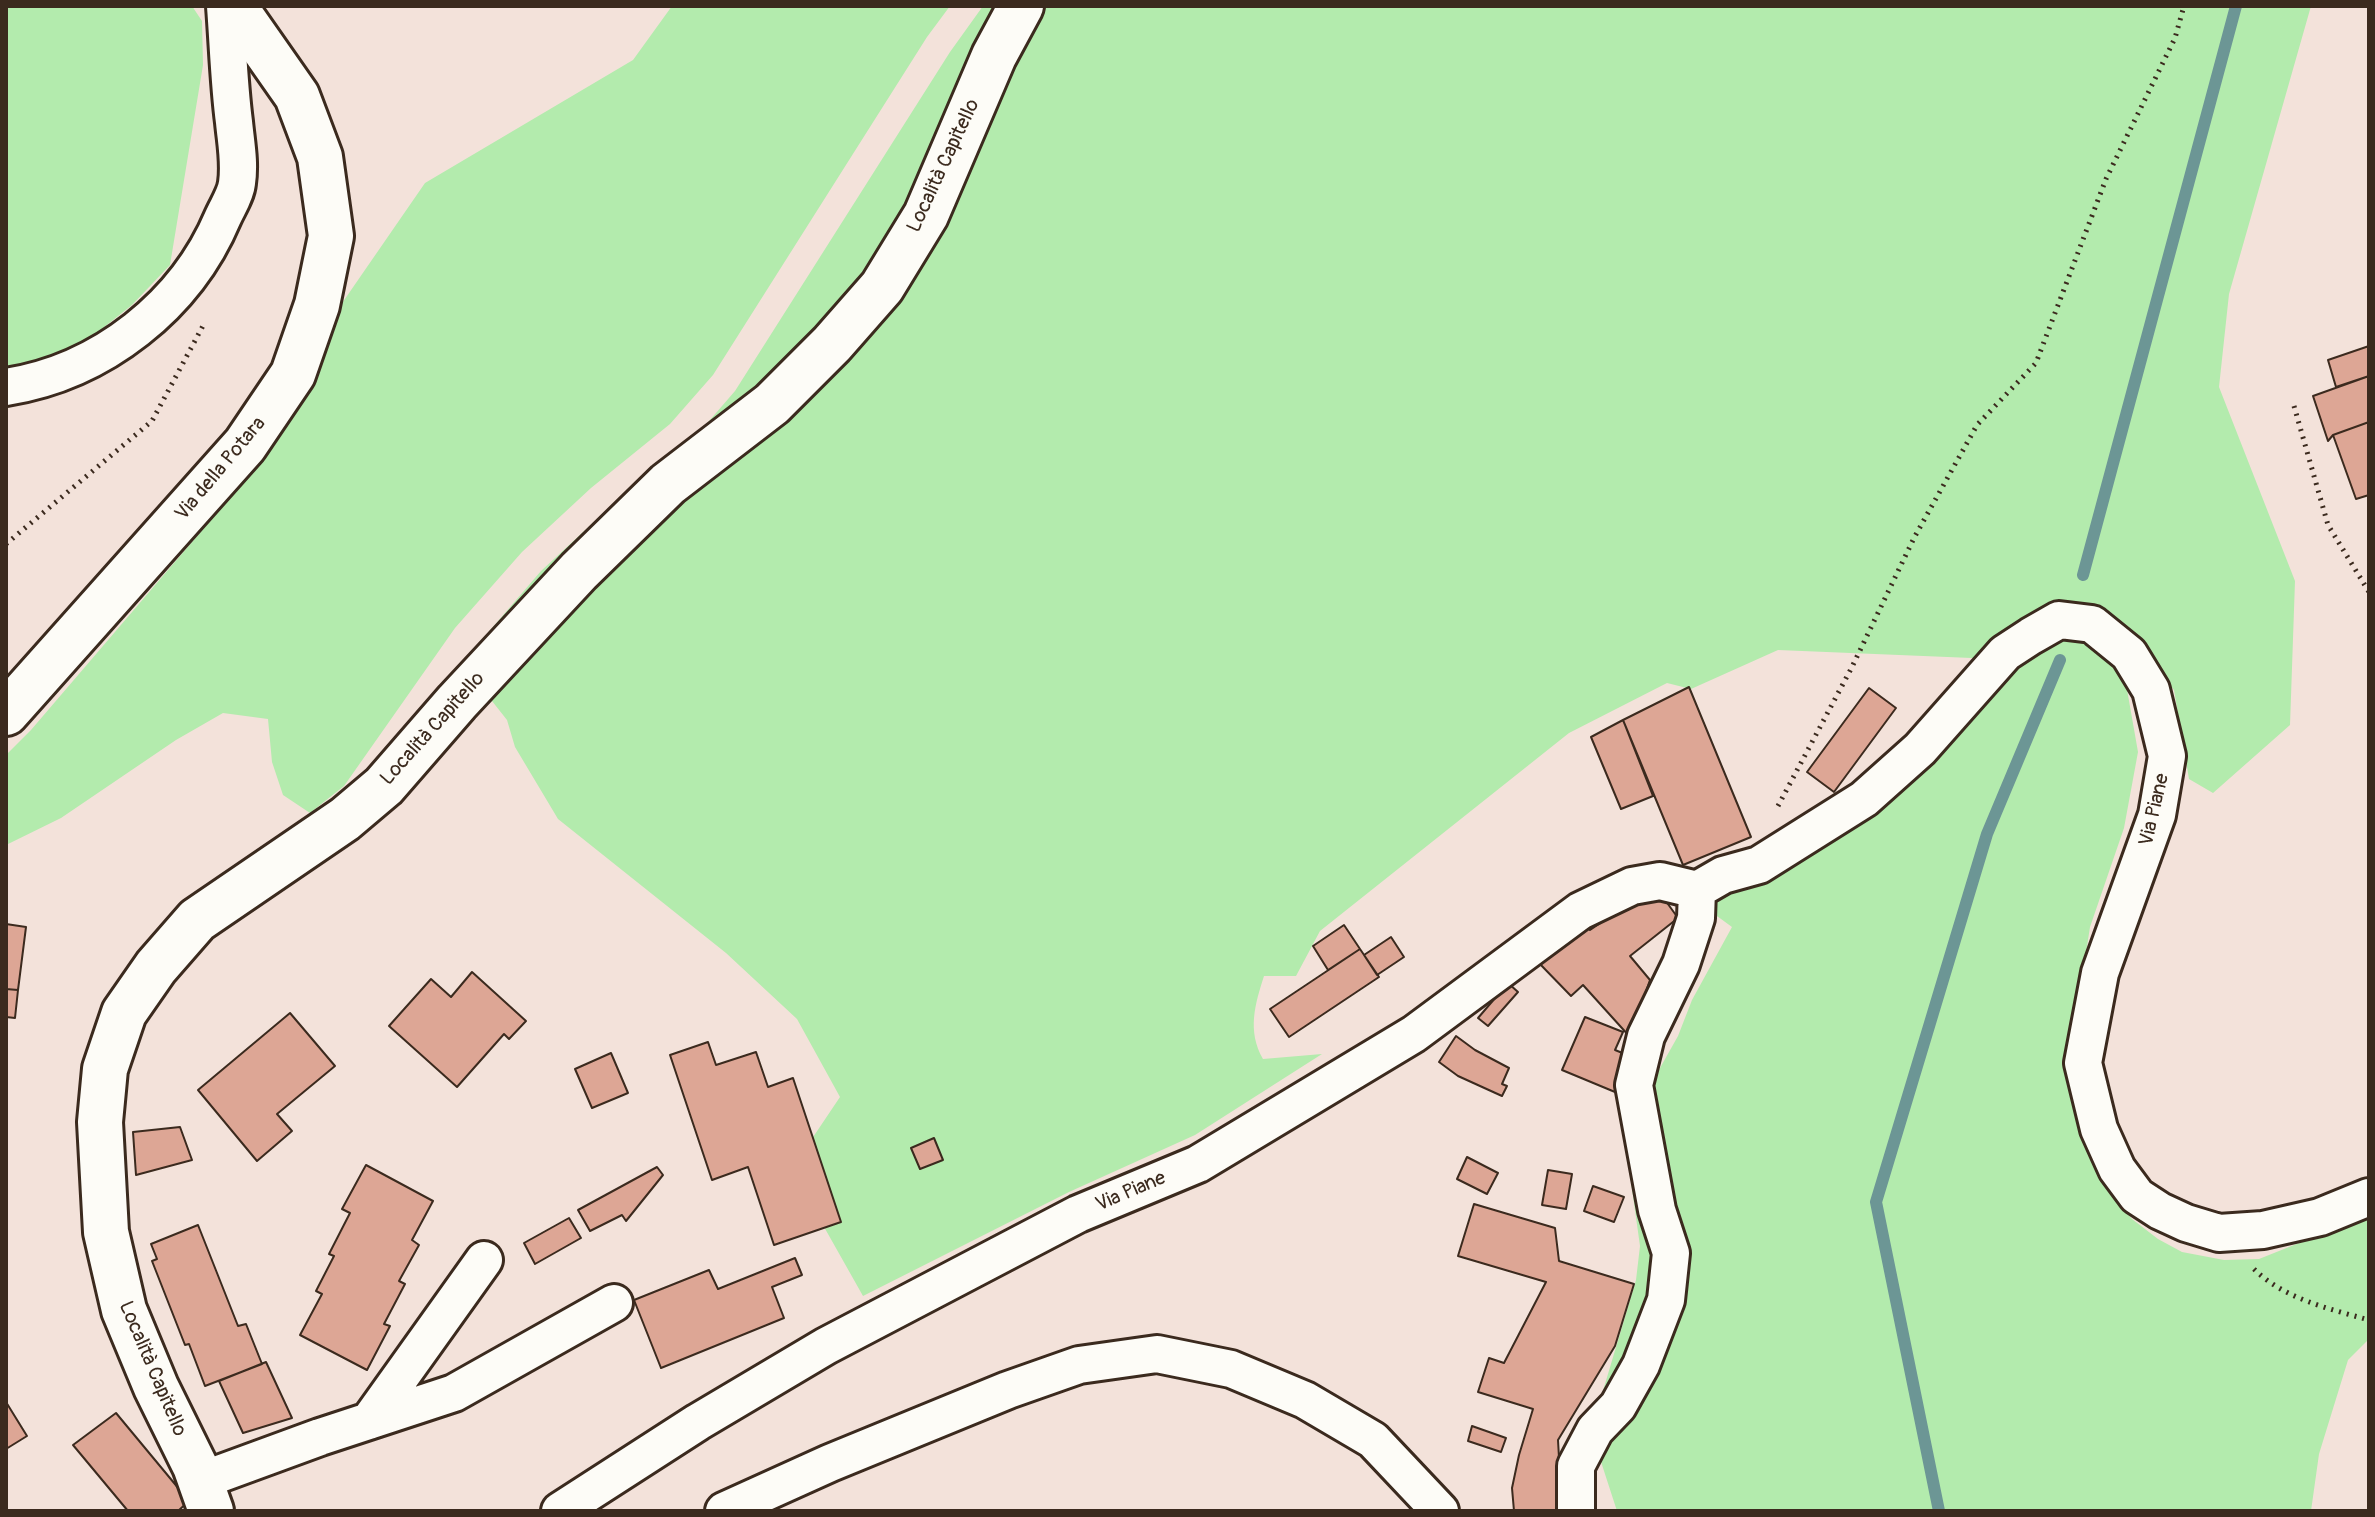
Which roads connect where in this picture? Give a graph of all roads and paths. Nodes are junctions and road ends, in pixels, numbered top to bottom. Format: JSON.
{"nodes":[{"id":1,"x":225,"y":6,"type":"edge"},
{"id":2,"x":234,"y":6,"type":"edge"},
{"id":3,"x":1021,"y":6,"type":"edge"},
{"id":4,"x":2184,"y":6,"type":"edge"},
{"id":5,"x":211,"y":310,"type":"dead end"},
{"id":6,"x":6,"y":387,"type":"edge"},
{"id":7,"x":2294,"y":406,"type":"dead end"},
{"id":8,"x":6,"y":544,"type":"edge"},
{"id":9,"x":2369,"y":592,"type":"edge"},
{"id":10,"x":6,"y":713,"type":"edge"},
{"id":11,"x":1771,"y":819,"type":"dead end"},
{"id":12,"x":1697,"y":890,"type":"junction"},
{"id":13,"x":2369,"y":1197,"type":"edge"},
{"id":14,"x":2219,"y":1233,"type":"junction"},
{"id":15,"x":484,"y":1260,"type":"dead end"},
{"id":16,"x":614,"y":1303,"type":"dead end"},
{"id":17,"x":2369,"y":1320,"type":"edge"},
{"id":18,"x":369,"y":1421,"type":"junction"},
{"id":19,"x":206,"y":1496,"type":"edge"},
{"id":20,"x":560,"y":1511,"type":"edge"},
{"id":21,"x":724,"y":1511,"type":"edge"},
{"id":22,"x":1440,"y":1511,"type":"edge"},
{"id":23,"x":1576,"y":1511,"type":"edge"}],
"edges":[{"from":1,"to":6,"type":"street"},
{"from":2,"to":10,"type":"street","name":"Via della Potara"},
{"from":3,"to":19,"type":"street","name":"Località Capitello"},
{"from":4,"to":11,"type":"path"},
{"from":5,"to":8,"type":"path"},
{"from":7,"to":9,"type":"path"},
{"from":12,"to":14,"type":"street","name":"Via Piane"},
{"from":12,"to":20,"type":"street","name":"Via Piane"},
{"from":12,"to":23,"type":"street"},
{"from":13,"to":14,"type":"street","name":"Via Piane"},
{"from":14,"to":17,"type":"path"},
{"from":15,"to":18,"type":"street"},
{"from":16,"to":18,"type":"street"},
{"from":18,"to":19,"type":"street"},
{"from":21,"to":22,"type":"street"}]}
